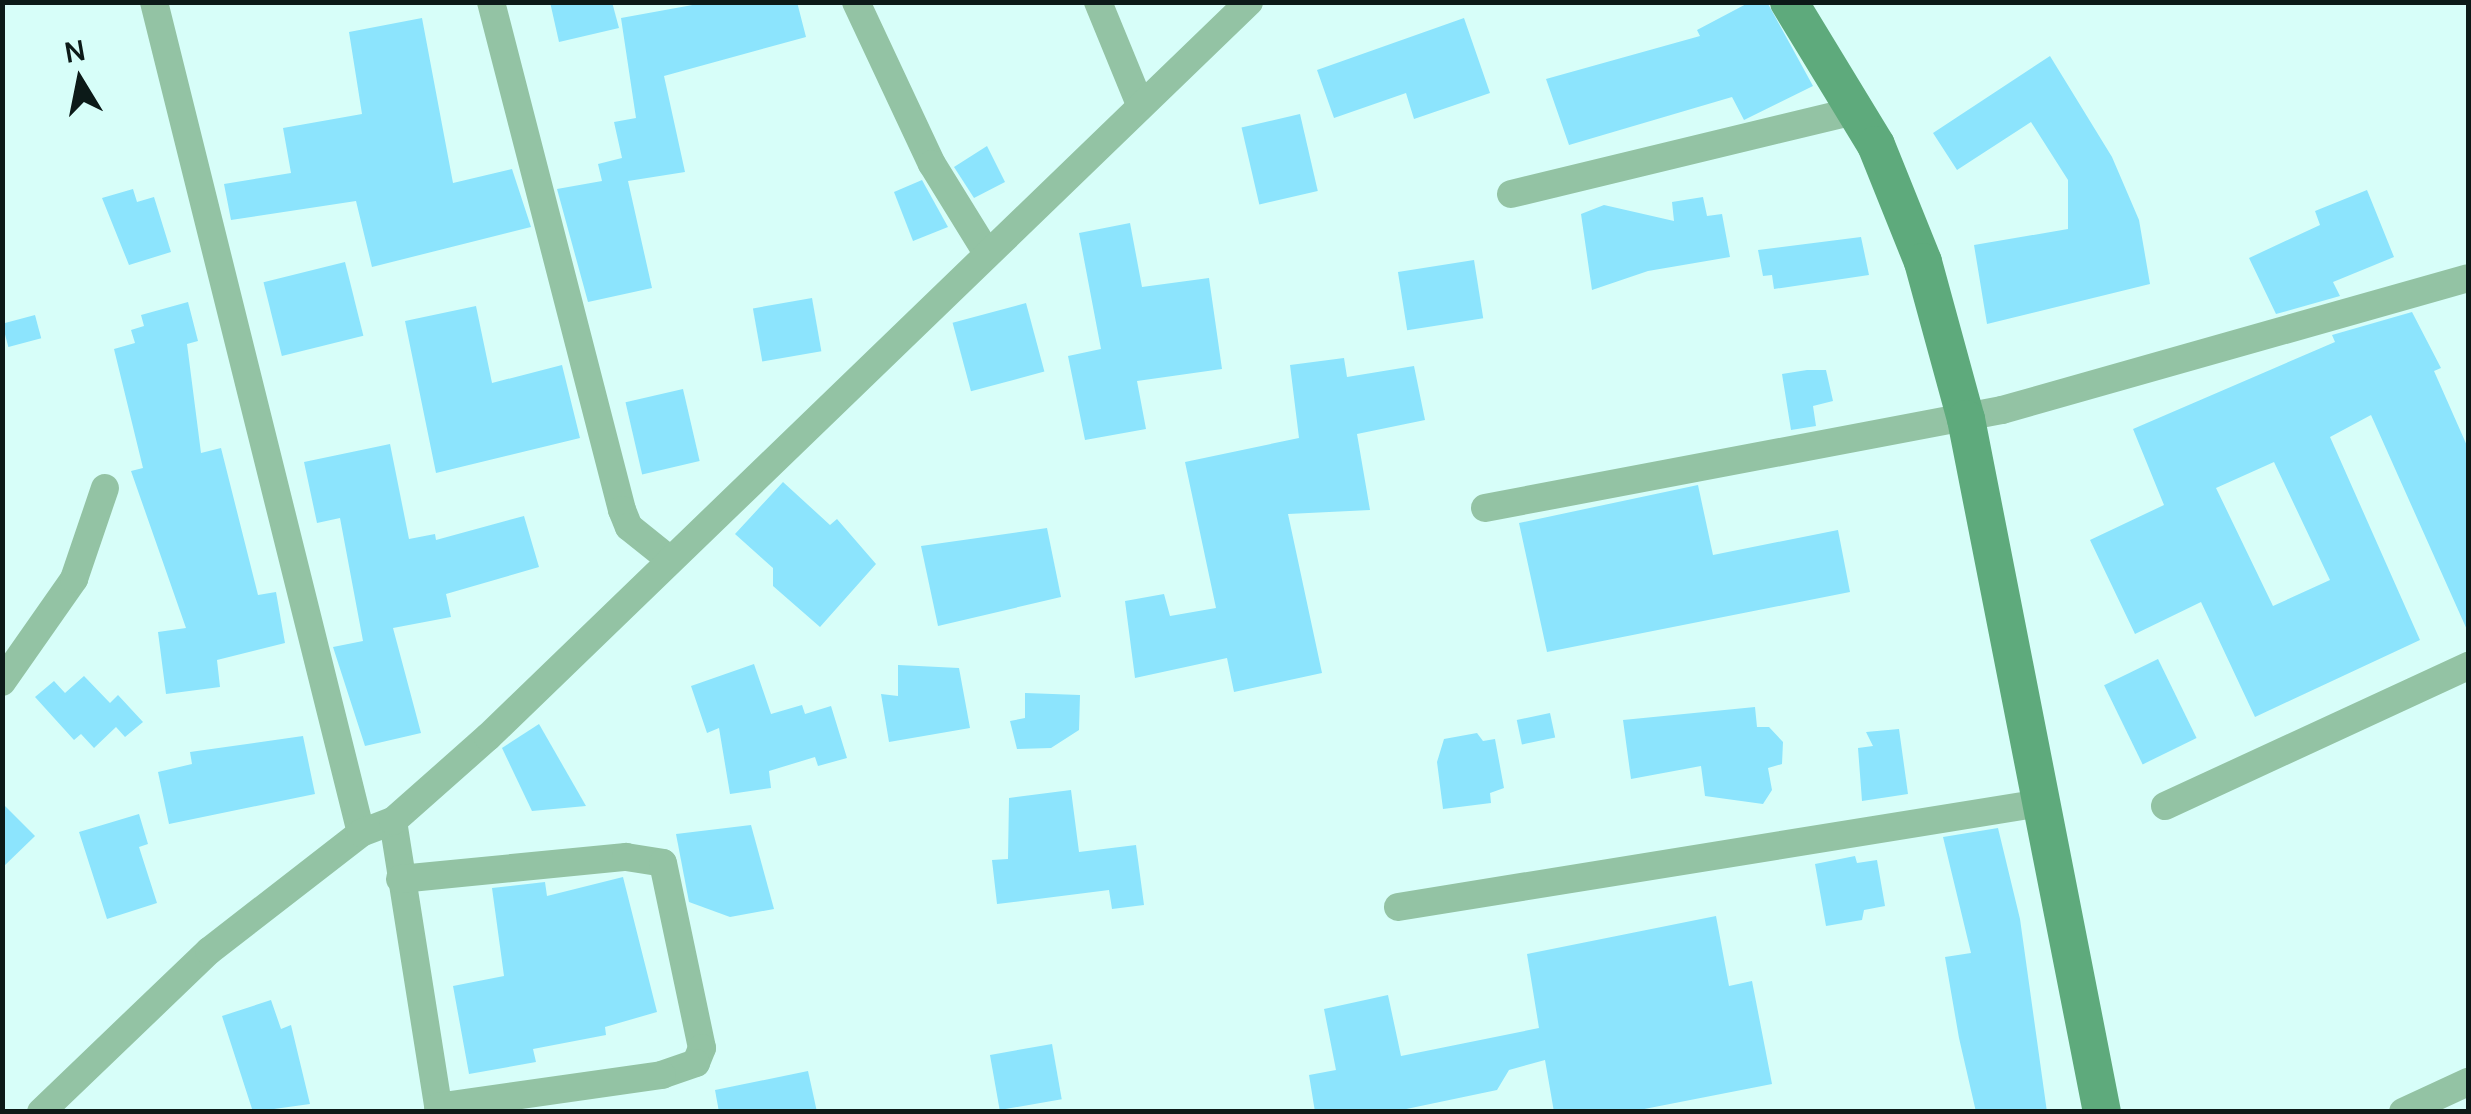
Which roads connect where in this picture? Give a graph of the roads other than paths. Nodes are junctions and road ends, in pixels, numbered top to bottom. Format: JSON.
{"nodes":[{"id":1,"x":154,"y":2,"type":"edge"},
{"id":2,"x":491,"y":2,"type":"edge"},
{"id":3,"x":856,"y":2,"type":"edge"},
{"id":4,"x":1098,"y":2,"type":"edge"},
{"id":5,"x":1249,"y":2,"type":"edge"},
{"id":6,"x":1789,"y":2,"type":"edge"},
{"id":7,"x":1138,"y":102,"type":"junction"},
{"id":8,"x":1856,"y":110,"type":"junction"},
{"id":9,"x":1511,"y":194,"type":"dead end"},
{"id":10,"x":987,"y":253,"type":"junction"},
{"id":11,"x":2468,"y":278,"type":"edge"},
{"id":12,"x":1966,"y":419,"type":"junction"},
{"id":13,"x":105,"y":488,"type":"dead end"},
{"id":14,"x":1485,"y":508,"type":"dead end"},
{"id":15,"x":668,"y":559,"type":"junction"},
{"id":16,"x":2468,"y":666,"type":"edge"},
{"id":17,"x":2,"y":682,"type":"edge"},
{"id":18,"x":2042,"y":804,"type":"junction"},
{"id":19,"x":2165,"y":806,"type":"dead end"},
{"id":20,"x":393,"y":822,"type":"junction"},
{"id":21,"x":361,"y":833,"type":"junction"},
{"id":22,"x":400,"y":878,"type":"junction"},
{"id":23,"x":1398,"y":907,"type":"dead end"},
{"id":24,"x":2468,"y":1082,"type":"edge"},
{"id":25,"x":439,"y":1109,"type":"edge"},
{"id":26,"x":41,"y":1112,"type":"edge"},
{"id":27,"x":2102,"y":1112,"type":"edge"},
{"id":28,"x":2403,"y":1112,"type":"edge"}],
"edges":[{"from":1,"to":21,"type":"street"},
{"from":2,"to":15,"type":"street"},
{"from":3,"to":10,"type":"street"},
{"from":4,"to":7,"type":"street"},
{"from":5,"to":7,"type":"street"},
{"from":6,"to":8,"type":"main road"},
{"from":7,"to":10,"type":"street"},
{"from":8,"to":9,"type":"street"},
{"from":8,"to":12,"type":"main road"},
{"from":10,"to":15,"type":"street"},
{"from":11,"to":12,"type":"street"},
{"from":12,"to":14,"type":"street"},
{"from":12,"to":18,"type":"main road"},
{"from":13,"to":17,"type":"street"},
{"from":15,"to":20,"type":"street"},
{"from":16,"to":19,"type":"street"},
{"from":18,"to":23,"type":"street"},
{"from":18,"to":27,"type":"main road"},
{"from":20,"to":21,"type":"street"},
{"from":20,"to":22,"type":"street"},
{"from":21,"to":26,"type":"street"},
{"from":22,"to":25,"type":"street"},
{"from":22,"to":25,"type":"street"},
{"from":24,"to":28,"type":"street"}]}
